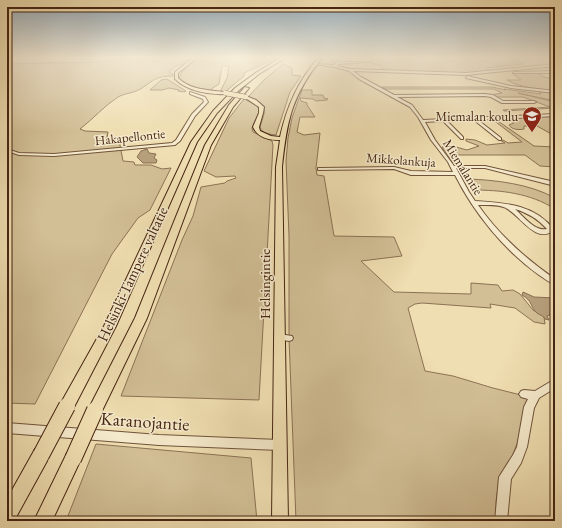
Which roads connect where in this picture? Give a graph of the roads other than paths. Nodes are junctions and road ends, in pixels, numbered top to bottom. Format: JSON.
{"nodes":[{"id":1,"x":180,"y":82,"type":"edge"},
{"id":2,"x":246,"y":82,"type":"edge"},
{"id":3,"x":255,"y":82,"type":"edge"},
{"id":4,"x":301,"y":82,"type":"edge"},
{"id":5,"x":367,"y":82,"type":"edge"},
{"id":6,"x":489,"y":82,"type":"edge"},
{"id":7,"x":504,"y":82,"type":"edge"},
{"id":8,"x":199,"y":89,"type":"junction"},
{"id":9,"x":523,"y":89,"type":"junction"},
{"id":10,"x":555,"y":92,"type":"edge"},
{"id":11,"x":536,"y":93,"type":"dead end"},
{"id":12,"x":424,"y":95,"type":"junction"},
{"id":13,"x":456,"y":95,"type":"junction"},
{"id":14,"x":395,"y":96,"type":"junction"},
{"id":15,"x":429,"y":100,"type":"dead end"},
{"id":16,"x":463,"y":100,"type":"dead end"},
{"id":17,"x":534,"y":102,"type":"dead end"},
{"id":18,"x":555,"y":115,"type":"edge"},
{"id":19,"x":475,"y":119,"type":"junction"},
{"id":20,"x":444,"y":120,"type":"junction"},
{"id":21,"x":422,"y":121,"type":"junction"},
{"id":22,"x":461,"y":138,"type":"dead end"},
{"id":23,"x":282,"y":139,"type":"junction"},
{"id":24,"x":499,"y":139,"type":"dead end"},
{"id":25,"x":7,"y":150,"type":"edge"},
{"id":26,"x":453,"y":167,"type":"junction"},
{"id":27,"x":320,"y":169,"type":"dead end"},
{"id":28,"x":457,"y":174,"type":"junction"},
{"id":29,"x":555,"y":184,"type":"edge"},
{"id":30,"x":473,"y":203,"type":"junction"},
{"id":31,"x":506,"y":205,"type":"junction"},
{"id":32,"x":555,"y":282,"type":"edge"},
{"id":33,"x":555,"y":383,"type":"edge"},
{"id":34,"x":7,"y":428,"type":"edge"},
{"id":35,"x":280,"y":445,"type":"junction"},
{"id":36,"x":7,"y":516,"type":"edge"},
{"id":37,"x":43,"y":521,"type":"edge"},
{"id":38,"x":280,"y":521,"type":"edge"},
{"id":39,"x":502,"y":521,"type":"edge"}],
"edges":[{"from":1,"to":8,"type":"main road"},
{"from":2,"to":36,"type":"highway","name":"Helsinki-Tampere valtatie","bridge":true},
{"from":3,"to":37,"type":"highway","name":"Helsinki-Tampere valtatie","bridge":true},
{"from":4,"to":23,"type":"main road","name":"Helsingintie"},
{"from":5,"to":14,"type":"street","name":"Miemalantie"},
{"from":6,"to":9,"type":"street"},
{"from":7,"to":9,"type":"street"},
{"from":8,"to":23,"type":"main road","bridge":true},
{"from":8,"to":25,"type":"street","name":"Hakapellontie"},
{"from":9,"to":10,"type":"street"},
{"from":9,"to":11,"type":"street"},
{"from":12,"to":13,"type":"street"},
{"from":12,"to":14,"type":"street"},
{"from":12,"to":15,"type":"street"},
{"from":13,"to":16,"type":"street"},
{"from":13,"to":17,"type":"street"},
{"from":14,"to":21,"type":"street","name":"Miemalantie"},
{"from":18,"to":19,"type":"street"},
{"from":19,"to":20,"type":"street"},
{"from":19,"to":24,"type":"street"},
{"from":20,"to":21,"type":"street"},
{"from":20,"to":22,"type":"street"},
{"from":21,"to":26,"type":"street","name":"Miemalantie"},
{"from":23,"to":35,"type":"main road","name":"Helsingintie"},
{"from":26,"to":28,"type":"street","name":"Miemalantie"},
{"from":26,"to":29,"type":"street"},
{"from":27,"to":28,"type":"street","name":"Mikkolankuja"},
{"from":28,"to":30,"type":"street","name":"Miemalantie"},
{"from":30,"to":31,"type":"street"},
{"from":30,"to":32,"type":"street","name":"Miemalantie"},
{"from":31,"to":31,"type":"street"},
{"from":33,"to":39,"type":"street"},
{"from":34,"to":35,"type":"street","name":"Karanojantie"},
{"from":35,"to":38,"type":"main road","name":"Helsingintie"}]}
